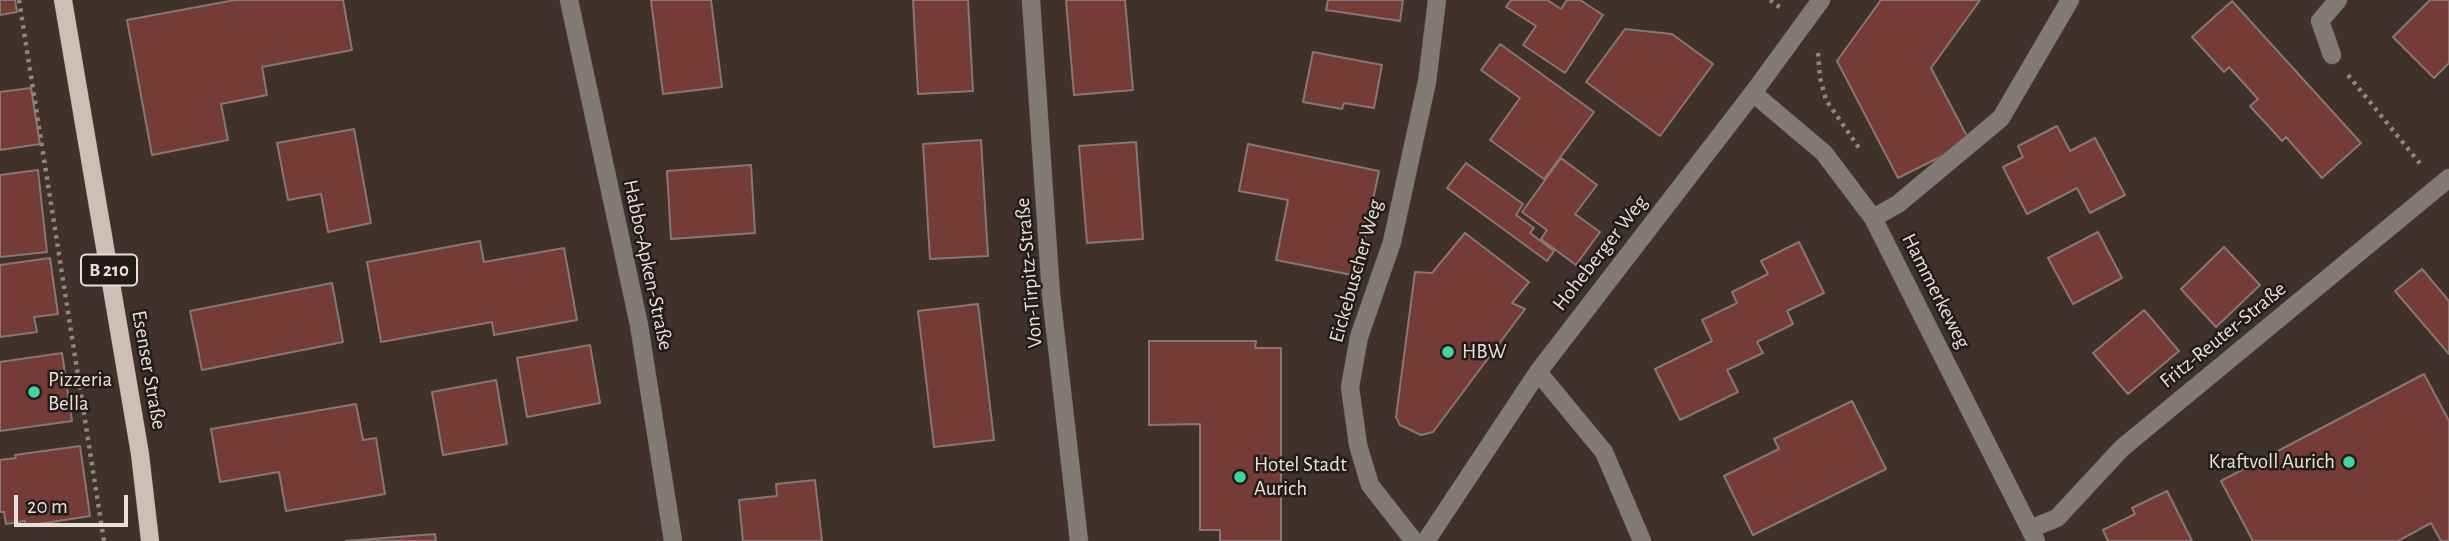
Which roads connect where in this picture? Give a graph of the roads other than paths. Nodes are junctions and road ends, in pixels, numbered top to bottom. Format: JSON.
{"nodes":[{"id":1,"x":63,"y":0,"type":"edge"},
{"id":2,"x":569,"y":0,"type":"edge"},
{"id":3,"x":1031,"y":0,"type":"edge"},
{"id":4,"x":1437,"y":0,"type":"edge"},
{"id":5,"x":1821,"y":0,"type":"edge"},
{"id":6,"x":2070,"y":0,"type":"edge"},
{"id":7,"x":2338,"y":0,"type":"edge"},
{"id":8,"x":2332,"y":55,"type":"road end"},
{"id":9,"x":1753,"y":93,"type":"junction"},
{"id":10,"x":2444,"y":182,"type":"edge"},
{"id":11,"x":1874,"y":218,"type":"junction"},
{"id":12,"x":1538,"y":372,"type":"junction"},
{"id":13,"x":2033,"y":535,"type":"edge"},
{"id":14,"x":150,"y":541,"type":"edge"},
{"id":15,"x":673,"y":541,"type":"edge"},
{"id":16,"x":1079,"y":541,"type":"edge"},
{"id":17,"x":1414,"y":541,"type":"edge"},
{"id":18,"x":1426,"y":541,"type":"edge"},
{"id":19,"x":1643,"y":541,"type":"edge"}],
"edges":[{"from":1,"to":14,"type":"main road","name":"Esenser Straße","number":"B 210"},
{"from":2,"to":15,"type":"street","name":"Habbo-Apken-Straße"},
{"from":3,"to":16,"type":"street","name":"Von-Tirpitz-Straße"},
{"from":4,"to":17,"type":"street","name":"Eickebuscher Weg"},
{"from":5,"to":9,"type":"street","name":"Hoheberger Weg"},
{"from":6,"to":11,"type":"street"},
{"from":7,"to":8,"type":"street"},
{"from":9,"to":11,"type":"street","name":"Hammerkeweg"},
{"from":9,"to":12,"type":"street","name":"Hoheberger Weg"},
{"from":10,"to":13,"type":"street","name":"Fritz-Reuter-Straße"},
{"from":11,"to":13,"type":"street","name":"Hammerkeweg"},
{"from":12,"to":18,"type":"street","name":"Hoheberger Weg"},
{"from":12,"to":19,"type":"street"}]}
